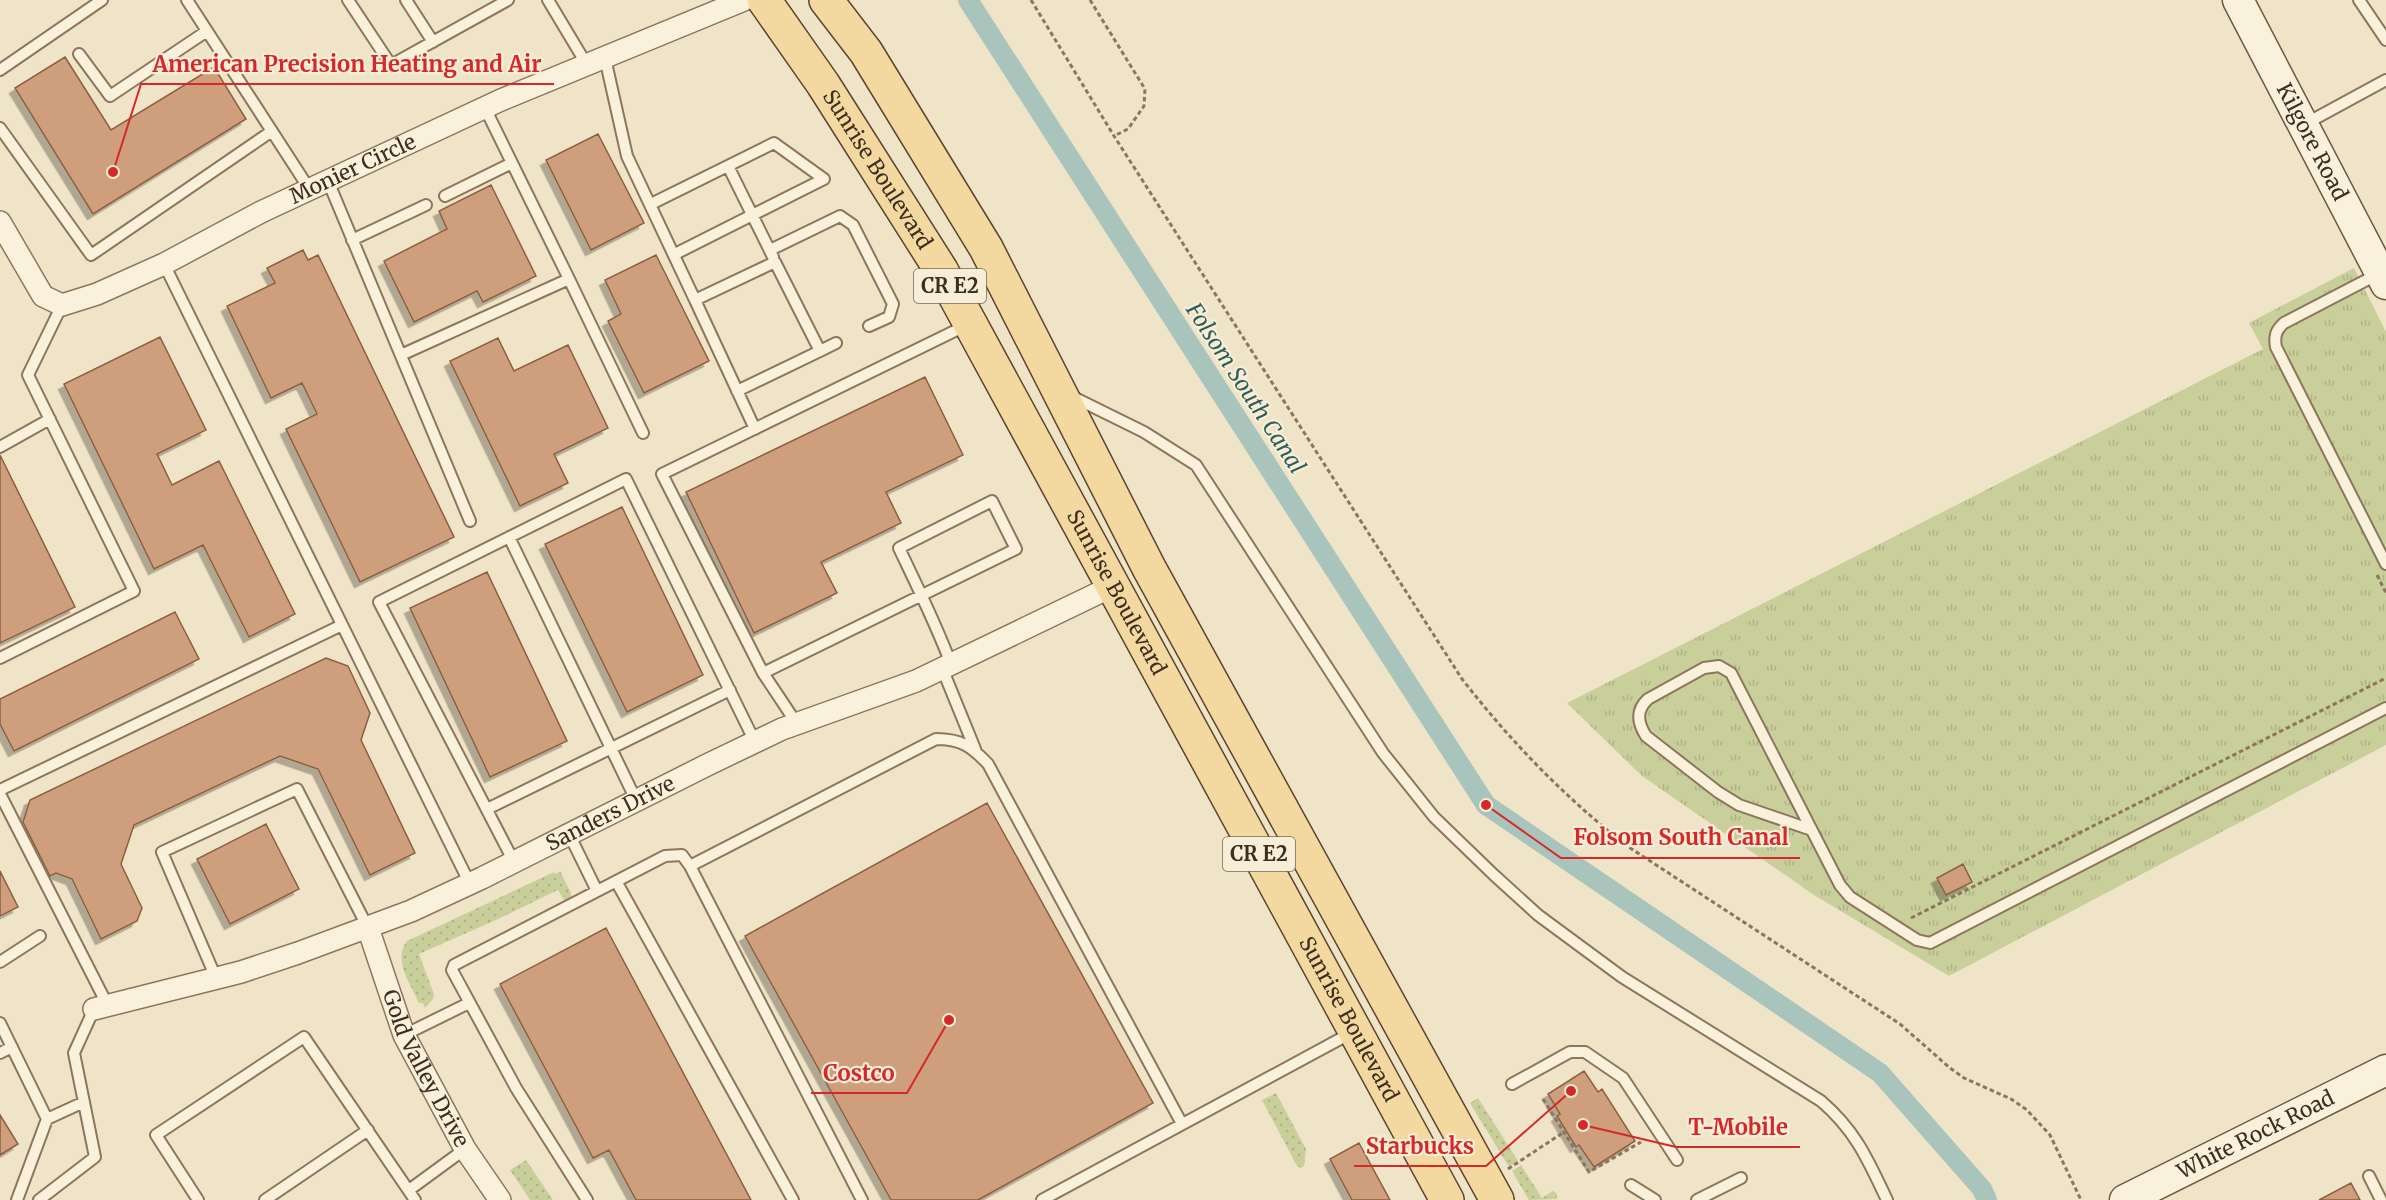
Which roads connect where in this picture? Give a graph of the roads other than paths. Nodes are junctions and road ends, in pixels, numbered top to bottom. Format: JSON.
{"nodes":[{"id":1,"x":102,"y":0,"type":"edge"},
{"id":2,"x":187,"y":0,"type":"edge"},
{"id":3,"x":348,"y":0,"type":"edge"},
{"id":4,"x":406,"y":0,"type":"edge"},
{"id":5,"x":508,"y":0,"type":"edge"},
{"id":6,"x":548,"y":0,"type":"edge"},
{"id":7,"x":744,"y":0,"type":"edge"},
{"id":8,"x":764,"y":0,"type":"edge"},
{"id":9,"x":826,"y":0,"type":"edge"},
{"id":10,"x":2238,"y":0,"type":"edge"},
{"id":11,"x":2359,"y":0,"type":"edge"},
{"id":12,"x":207,"y":31,"type":"junction"},
{"id":13,"x":2386,"y":40,"type":"edge"},
{"id":14,"x":433,"y":42,"type":"junction"},
{"id":15,"x":79,"y":54,"type":"dead end"},
{"id":16,"x":596,"y":61,"type":"junction"},
{"id":17,"x":0,"y":70,"type":"edge"},
{"id":18,"x":2386,"y":80,"type":"edge"},
{"id":19,"x":485,"y":108,"type":"junction"},
{"id":20,"x":2303,"y":125,"type":"junction"},
{"id":21,"x":0,"y":128,"type":"edge"},
{"id":22,"x":272,"y":132,"type":"junction"},
{"id":23,"x":510,"y":164,"type":"junction"},
{"id":24,"x":728,"y":166,"type":"junction"},
{"id":25,"x":319,"y":185,"type":"junction"},
{"id":26,"x":445,"y":196,"type":"dead end"},
{"id":27,"x":651,"y":204,"type":"junction"},
{"id":28,"x":426,"y":206,"type":"dead end"},
{"id":29,"x":752,"y":216,"type":"junction"},
{"id":30,"x":0,"y":222,"type":"edge"},
{"id":31,"x":352,"y":240,"type":"junction"},
{"id":32,"x":770,"y":250,"type":"junction"},
{"id":33,"x":675,"y":254,"type":"junction"},
{"id":34,"x":776,"y":262,"type":"junction"},
{"id":35,"x":164,"y":264,"type":"junction"},
{"id":36,"x":2383,"y":278,"type":"edge"},
{"id":37,"x":569,"y":279,"type":"junction"},
{"id":38,"x":695,"y":300,"type":"junction"},
{"id":39,"x":62,"y":305,"type":"junction"},
{"id":40,"x":970,"y":324,"type":"junction"},
{"id":41,"x":870,"y":326,"type":"dead end"},
{"id":42,"x":836,"y":343,"type":"dead end"},
{"id":43,"x":820,"y":351,"type":"junction"},
{"id":44,"x":401,"y":355,"type":"junction"},
{"id":45,"x":737,"y":390,"type":"junction"},
{"id":46,"x":1059,"y":390,"type":"junction"},
{"id":47,"x":50,"y":419,"type":"junction"},
{"id":48,"x":755,"y":429,"type":"junction"},
{"id":49,"x":643,"y":433,"type":"dead end"},
{"id":50,"x":0,"y":447,"type":"edge"},
{"id":51,"x":470,"y":521,"type":"dead end"},
{"id":52,"x":509,"y":537,"type":"junction"},
{"id":53,"x":2386,"y":564,"type":"edge"},
{"id":54,"x":1113,"y":586,"type":"junction"},
{"id":55,"x":921,"y":597,"type":"junction"},
{"id":56,"x":342,"y":625,"type":"junction"},
{"id":57,"x":0,"y":658,"type":"edge"},
{"id":58,"x":1199,"y":659,"type":"junction"},
{"id":59,"x":946,"y":666,"type":"junction"},
{"id":60,"x":763,"y":673,"type":"junction"},
{"id":61,"x":729,"y":690,"type":"junction"},
{"id":62,"x":2386,"y":708,"type":"edge"},
{"id":63,"x":797,"y":724,"type":"junction"},
{"id":64,"x":755,"y":742,"type":"junction"},
{"id":65,"x":611,"y":748,"type":"junction"},
{"id":66,"x":975,"y":749,"type":"junction"},
{"id":67,"x":0,"y":792,"type":"edge"},
{"id":68,"x":636,"y":800,"type":"junction"},
{"id":69,"x":487,"y":809,"type":"junction"},
{"id":70,"x":1809,"y":829,"type":"junction"},
{"id":71,"x":570,"y":834,"type":"junction"},
{"id":72,"x":514,"y":862,"type":"junction"},
{"id":73,"x":690,"y":866,"type":"junction"},
{"id":74,"x":616,"y":881,"type":"junction"},
{"id":75,"x":470,"y":884,"type":"junction"},
{"id":76,"x":597,"y":891,"type":"junction"},
{"id":77,"x":368,"y":928,"type":"junction"},
{"id":78,"x":40,"y":936,"type":"dead end"},
{"id":79,"x":0,"y":962,"type":"edge"},
{"id":80,"x":216,"y":978,"type":"junction"},
{"id":81,"x":469,"y":1003,"type":"junction"},
{"id":82,"x":101,"y":1007,"type":"junction"},
{"id":83,"x":0,"y":1023,"type":"edge"},
{"id":84,"x":1355,"y":1030,"type":"junction"},
{"id":85,"x":404,"y":1035,"type":"junction"},
{"id":86,"x":12,"y":1047,"type":"junction"},
{"id":87,"x":0,"y":1053,"type":"edge"},
{"id":88,"x":2386,"y":1070,"type":"edge"},
{"id":89,"x":1512,"y":1084,"type":"dead end"},
{"id":90,"x":84,"y":1102,"type":"junction"},
{"id":91,"x":47,"y":1119,"type":"junction"},
{"id":92,"x":1182,"y":1124,"type":"junction"},
{"id":93,"x":368,"y":1130,"type":"junction"},
{"id":94,"x":465,"y":1149,"type":"junction"},
{"id":95,"x":1677,"y":1160,"type":"dead end"},
{"id":96,"x":2369,"y":1176,"type":"dead end"},
{"id":97,"x":1741,"y":1178,"type":"dead end"},
{"id":98,"x":1631,"y":1185,"type":"dead end"},
{"id":99,"x":409,"y":1190,"type":"junction"},
{"id":100,"x":17,"y":1200,"type":"edge"},
{"id":101,"x":39,"y":1200,"type":"edge"},
{"id":102,"x":198,"y":1200,"type":"edge"},
{"id":103,"x":266,"y":1200,"type":"edge"},
{"id":104,"x":415,"y":1200,"type":"edge"},
{"id":105,"x":500,"y":1200,"type":"edge"},
{"id":106,"x":587,"y":1200,"type":"edge"},
{"id":107,"x":793,"y":1200,"type":"edge"},
{"id":108,"x":862,"y":1200,"type":"edge"},
{"id":109,"x":1042,"y":1200,"type":"edge"},
{"id":110,"x":1447,"y":1200,"type":"edge"},
{"id":111,"x":1497,"y":1200,"type":"edge"},
{"id":112,"x":1655,"y":1200,"type":"edge"},
{"id":113,"x":1697,"y":1200,"type":"edge"},
{"id":114,"x":1887,"y":1200,"type":"edge"},
{"id":115,"x":2125,"y":1200,"type":"edge"},
{"id":116,"x":2381,"y":1200,"type":"edge"}],
"edges":[{"from":1,"to":17,"type":"lane"},
{"from":2,"to":12,"type":"lane"},
{"from":3,"to":14,"type":"lane"},
{"from":4,"to":14,"type":"lane"},
{"from":5,"to":14,"type":"lane"},
{"from":6,"to":16,"type":"lane"},
{"from":7,"to":16,"type":"street","name":"Monier Circle"},
{"from":8,"to":40,"type":"main road","name":"Sunrise Boulevard","number":"CR E2"},
{"from":9,"to":46,"type":"main road","name":"Sunrise Boulevard","number":"CR E2"},
{"from":10,"to":20,"type":"street","name":"Kilgore Road"},
{"from":11,"to":13,"type":"lane"},
{"from":12,"to":15,"type":"lane"},
{"from":12,"to":22,"type":"lane"},
{"from":16,"to":19,"type":"street","name":"Monier Circle"},
{"from":16,"to":27,"type":"lane"},
{"from":18,"to":20,"type":"lane"},
{"from":19,"to":23,"type":"lane"},
{"from":19,"to":25,"type":"street","name":"Monier Circle"},
{"from":20,"to":36,"type":"street","name":"Kilgore Road"},
{"from":21,"to":22,"type":"lane"},
{"from":22,"to":25,"type":"lane"},
{"from":23,"to":26,"type":"lane"},
{"from":23,"to":37,"type":"lane"},
{"from":24,"to":27,"type":"lane"},
{"from":24,"to":29,"type":"lane"},
{"from":24,"to":29,"type":"lane"},
{"from":25,"to":31,"type":"lane"},
{"from":25,"to":35,"type":"street","name":"Monier Circle"},
{"from":27,"to":33,"type":"lane"},
{"from":28,"to":31,"type":"lane"},
{"from":29,"to":32,"type":"lane"},
{"from":29,"to":33,"type":"lane"},
{"from":30,"to":39,"type":"street"},
{"from":31,"to":44,"type":"lane"},
{"from":32,"to":34,"type":"lane"},
{"from":32,"to":41,"type":"lane"},
{"from":33,"to":38,"type":"lane"},
{"from":34,"to":38,"type":"lane"},
{"from":34,"to":43,"type":"lane"},
{"from":35,"to":39,"type":"street","name":"Monier Circle"},
{"from":35,"to":56,"type":"lane"},
{"from":36,"to":53,"type":"lane"},
{"from":37,"to":44,"type":"lane"},
{"from":37,"to":49,"type":"lane"},
{"from":38,"to":45,"type":"lane"},
{"from":39,"to":47,"type":"lane"},
{"from":40,"to":48,"type":"lane"},
{"from":40,"to":54,"type":"main road","name":"Sunrise Boulevard","number":"CR E2"},
{"from":42,"to":43,"type":"lane"},
{"from":43,"to":45,"type":"lane"},
{"from":44,"to":51,"type":"lane"},
{"from":45,"to":48,"type":"lane"},
{"from":46,"to":58,"type":"main road","name":"Sunrise Boulevard","number":"CR E2"},
{"from":46,"to":114,"type":"lane"},
{"from":47,"to":50,"type":"lane"},
{"from":47,"to":57,"type":"lane"},
{"from":48,"to":60,"type":"lane"},
{"from":52,"to":61,"type":"lane"},
{"from":52,"to":65,"type":"lane"},
{"from":52,"to":69,"type":"lane"},
{"from":54,"to":58,"type":"main road"},
{"from":54,"to":59,"type":"street","name":"Sanders Drive"},
{"from":54,"to":84,"type":"main road","name":"Sunrise Boulevard","number":"CR E2"},
{"from":55,"to":55,"type":"lane"},
{"from":55,"to":59,"type":"lane"},
{"from":55,"to":60,"type":"lane"},
{"from":56,"to":67,"type":"lane"},
{"from":56,"to":75,"type":"lane"},
{"from":58,"to":111,"type":"main road","name":"Sunrise Boulevard","number":"CR E2"},
{"from":59,"to":63,"type":"street","name":"Sanders Drive"},
{"from":59,"to":66,"type":"lane"},
{"from":60,"to":63,"type":"lane"},
{"from":61,"to":64,"type":"lane"},
{"from":61,"to":65,"type":"lane"},
{"from":62,"to":70,"type":"lane"},
{"from":63,"to":64,"type":"street","name":"Sanders Drive"},
{"from":64,"to":68,"type":"street","name":"Sanders Drive"},
{"from":65,"to":68,"type":"lane"},
{"from":65,"to":69,"type":"lane"},
{"from":66,"to":73,"type":"lane"},
{"from":66,"to":92,"type":"lane"},
{"from":67,"to":82,"type":"lane"},
{"from":68,"to":71,"type":"street","name":"Sanders Drive"},
{"from":69,"to":72,"type":"lane"},
{"from":70,"to":70,"type":"lane"},
{"from":71,"to":72,"type":"street","name":"Sanders Drive"},
{"from":71,"to":76,"type":"lane"},
{"from":72,"to":75,"type":"street","name":"Sanders Drive"},
{"from":73,"to":74,"type":"lane"},
{"from":73,"to":108,"type":"lane"},
{"from":74,"to":76,"type":"lane"},
{"from":74,"to":107,"type":"lane"},
{"from":75,"to":77,"type":"street","name":"Sanders Drive"},
{"from":76,"to":81,"type":"lane"},
{"from":77,"to":80,"type":"street","name":"Sanders Drive"},
{"from":77,"to":80,"type":"lane"},
{"from":77,"to":85,"type":"street","name":"Gold Valley Drive"},
{"from":78,"to":79,"type":"lane"},
{"from":80,"to":82,"type":"street","name":"Sanders Drive"},
{"from":81,"to":85,"type":"lane"},
{"from":81,"to":106,"type":"lane"},
{"from":82,"to":90,"type":"lane"},
{"from":83,"to":86,"type":"lane"},
{"from":84,"to":92,"type":"lane"},
{"from":84,"to":110,"type":"main road","name":"Sunrise Boulevard","number":"CR E2"},
{"from":85,"to":94,"type":"street","name":"Gold Valley Drive"},
{"from":86,"to":87,"type":"lane"},
{"from":86,"to":91,"type":"lane"},
{"from":88,"to":115,"type":"street","name":"White Rock Road"},
{"from":89,"to":95,"type":"lane"},
{"from":90,"to":91,"type":"lane"},
{"from":90,"to":101,"type":"lane"},
{"from":91,"to":100,"type":"lane"},
{"from":92,"to":109,"type":"lane"},
{"from":93,"to":99,"type":"lane"},
{"from":93,"to":102,"type":"lane"},
{"from":93,"to":103,"type":"lane"},
{"from":94,"to":99,"type":"lane"},
{"from":94,"to":105,"type":"street","name":"Gold Valley Drive"},
{"from":96,"to":116,"type":"lane"},
{"from":97,"to":113,"type":"lane"},
{"from":98,"to":112,"type":"lane"},
{"from":99,"to":104,"type":"lane"}]}
